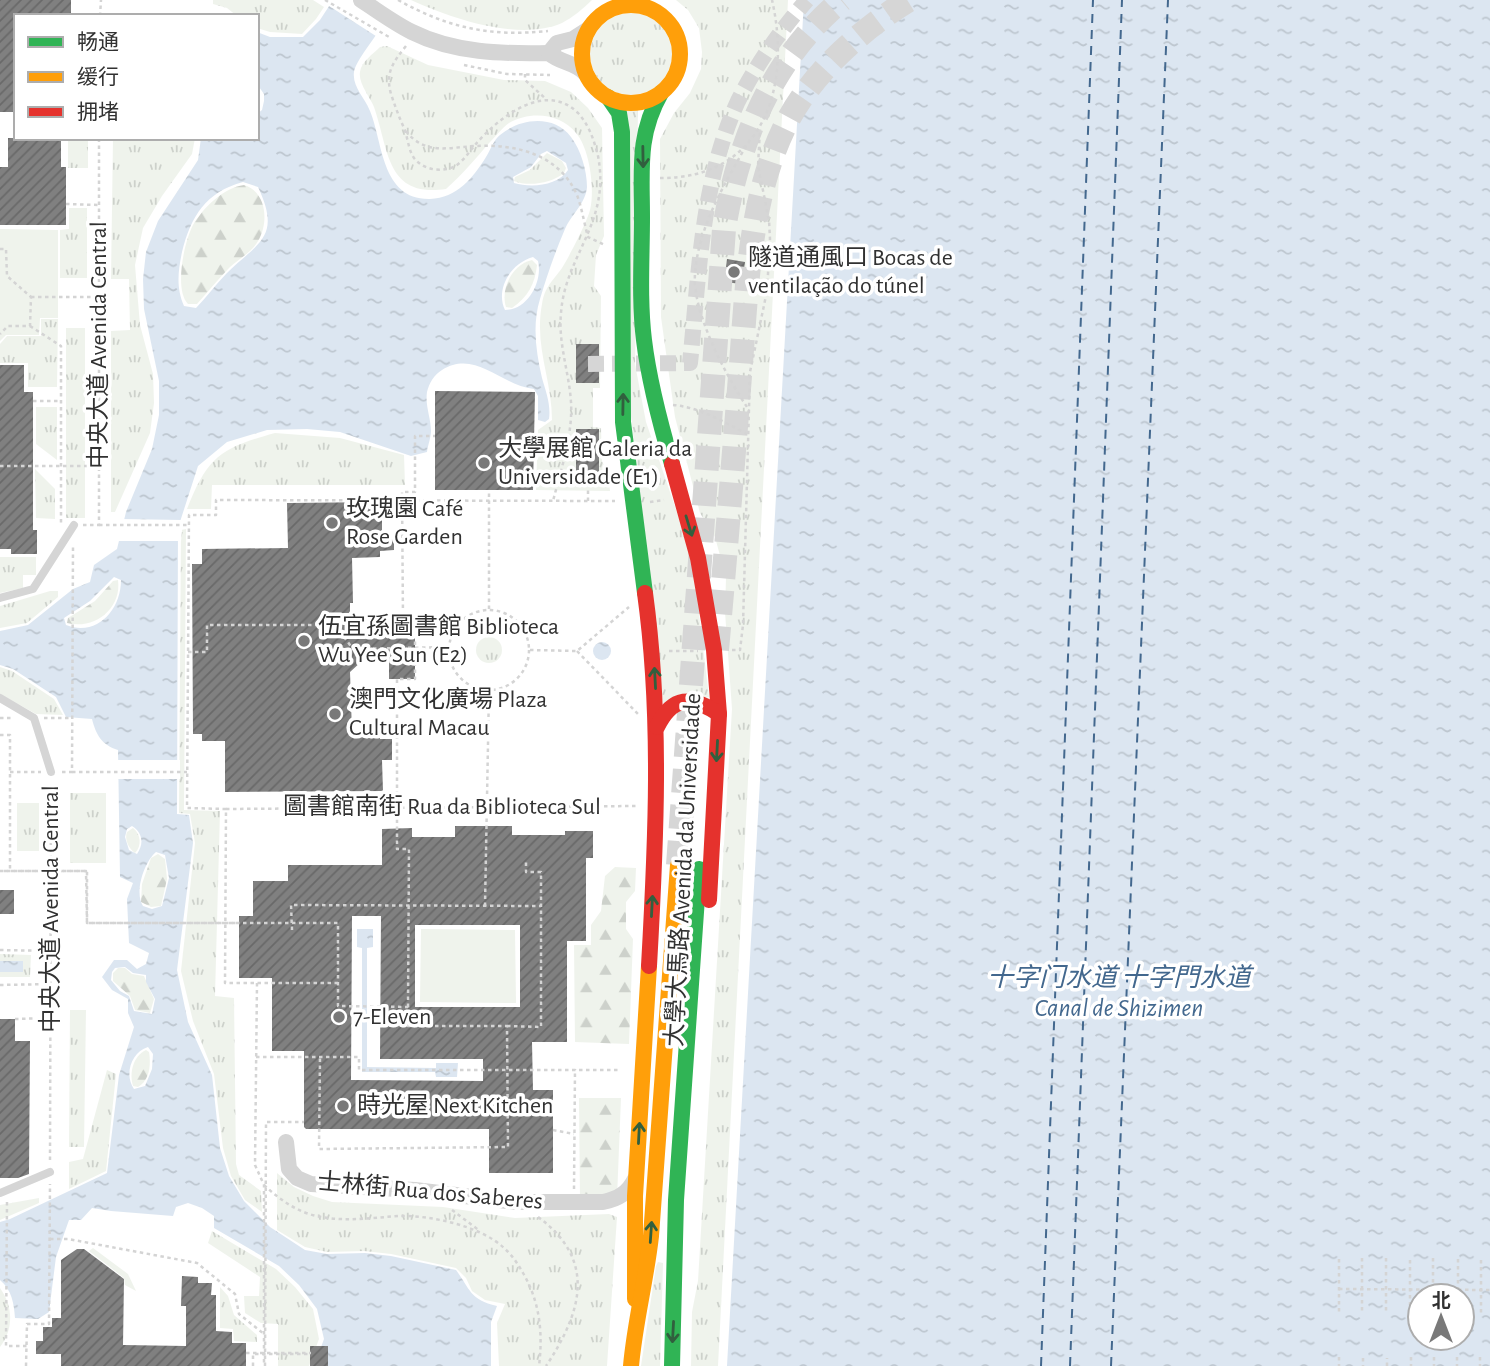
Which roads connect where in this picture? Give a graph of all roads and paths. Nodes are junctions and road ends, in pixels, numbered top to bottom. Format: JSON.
{"nodes":[{"id":1,"x":361,"y":0,"type":"edge"},
{"id":2,"x":398,"y":0,"type":"edge"},
{"id":3,"x":614,"y":0,"type":"edge"},
{"id":4,"x":772,"y":0,"type":"edge"},
{"id":5,"x":655,"y":7,"type":"edge"},
{"id":6,"x":603,"y":14,"type":"junction"},
{"id":7,"x":587,"y":30,"type":"junction"},
{"id":8,"x":548,"y":31,"type":"dead end"},
{"id":9,"x":406,"y":46,"type":"dead end"},
{"id":10,"x":545,"y":53,"type":"junction"},
{"id":11,"x":585,"y":73,"type":"junction"},
{"id":12,"x":525,"y":74,"type":"dead end"},
{"id":13,"x":661,"y":93,"type":"junction"},
{"id":14,"x":608,"y":97,"type":"junction"},
{"id":15,"x":546,"y":99,"type":"junction"},
{"id":16,"x":404,"y":129,"type":"junction"},
{"id":17,"x":760,"y":129,"type":"junction"},
{"id":18,"x":99,"y":140,"type":"edge"},
{"id":19,"x":474,"y":146,"type":"junction"},
{"id":20,"x":746,"y":146,"type":"junction"},
{"id":21,"x":643,"y":177,"type":"junction"},
{"id":22,"x":66,"y":204,"type":"dead end"},
{"id":23,"x":99,"y":205,"type":"junction"},
{"id":24,"x":588,"y":237,"type":"junction"},
{"id":25,"x":0,"y":249,"type":"edge"},
{"id":26,"x":31,"y":297,"type":"junction"},
{"id":27,"x":99,"y":297,"type":"junction"},
{"id":28,"x":30,"y":326,"type":"junction"},
{"id":29,"x":0,"y":334,"type":"edge"},
{"id":30,"x":33,"y":401,"type":"dead end"},
{"id":31,"x":61,"y":401,"type":"junction"},
{"id":32,"x":656,"y":407,"type":"junction"},
{"id":33,"x":748,"y":408,"type":"junction"},
{"id":34,"x":747,"y":434,"type":"junction"},
{"id":35,"x":435,"y":436,"type":"dead end"},
{"id":36,"x":0,"y":466,"type":"edge"},
{"id":37,"x":61,"y":466,"type":"junction"},
{"id":38,"x":99,"y":466,"type":"junction"},
{"id":39,"x":588,"y":477,"type":"dead end"},
{"id":40,"x":489,"y":490,"type":"dead end"},
{"id":41,"x":673,"y":499,"type":"dead end"},
{"id":42,"x":402,"y":500,"type":"junction"},
{"id":43,"x":489,"y":501,"type":"junction"},
{"id":44,"x":554,"y":501,"type":"junction"},
{"id":45,"x":587,"y":501,"type":"junction"},
{"id":46,"x":619,"y":501,"type":"dead end"},
{"id":47,"x":643,"y":503,"type":"dead end"},
{"id":48,"x":74,"y":525,"type":"junction"},
{"id":49,"x":99,"y":525,"type":"junction"},
{"id":50,"x":188,"y":525,"type":"junction"},
{"id":51,"x":61,"y":545,"type":"junction"},
{"id":52,"x":0,"y":598,"type":"edge"},
{"id":53,"x":629,"y":607,"type":"dead end"},
{"id":54,"x":489,"y":610,"type":"junction"},
{"id":55,"x":415,"y":647,"type":"junction"},
{"id":56,"x":449,"y":647,"type":"junction"},
{"id":57,"x":530,"y":650,"type":"junction"},
{"id":58,"x":724,"y":650,"type":"dead end"},
{"id":59,"x":577,"y":651,"type":"junction"},
{"id":60,"x":659,"y":651,"type":"dead end"},
{"id":61,"x":706,"y":651,"type":"dead end"},
{"id":62,"x":188,"y":652,"type":"junction"},
{"id":63,"x":489,"y":690,"type":"junction"},
{"id":64,"x":0,"y":698,"type":"edge"},
{"id":65,"x":639,"y":715,"type":"dead end"},
{"id":66,"x":719,"y":715,"type":"junction"},
{"id":67,"x":657,"y":727,"type":"junction"},
{"id":68,"x":0,"y":735,"type":"edge"},
{"id":69,"x":10,"y":772,"type":"junction"},
{"id":70,"x":51,"y":772,"type":"junction"},
{"id":71,"x":72,"y":772,"type":"junction"},
{"id":72,"x":187,"y":772,"type":"junction"},
{"id":73,"x":657,"y":806,"type":"junction"},
{"id":74,"x":487,"y":807,"type":"junction"},
{"id":75,"x":226,"y":808,"type":"junction"},
{"id":76,"x":398,"y":808,"type":"junction"},
{"id":77,"x":526,"y":861,"type":"dead end"},
{"id":78,"x":678,"y":865,"type":"tunnel mouth"},
{"id":79,"x":699,"y":869,"type":"dead end"},
{"id":80,"x":2,"y":871,"type":"edge"},
{"id":81,"x":10,"y":871,"type":"junction"},
{"id":82,"x":51,"y":871,"type":"junction"},
{"id":83,"x":409,"y":906,"type":"junction"},
{"id":84,"x":485,"y":906,"type":"junction"},
{"id":85,"x":541,"y":906,"type":"junction"},
{"id":86,"x":226,"y":923,"type":"junction"},
{"id":87,"x":239,"y":923,"type":"junction"},
{"id":88,"x":291,"y":923,"type":"junction"},
{"id":89,"x":292,"y":930,"type":"dead end"},
{"id":90,"x":0,"y":950,"type":"edge"},
{"id":91,"x":51,"y":951,"type":"junction"},
{"id":92,"x":257,"y":983,"type":"junction"},
{"id":93,"x":338,"y":983,"type":"junction"},
{"id":94,"x":0,"y":985,"type":"edge"},
{"id":95,"x":51,"y":985,"type":"junction"},
{"id":96,"x":408,"y":1007,"type":"junction"},
{"id":97,"x":50,"y":1018,"type":"junction"},
{"id":98,"x":15,"y":1019,"type":"dead end"},
{"id":99,"x":507,"y":1027,"type":"junction"},
{"id":100,"x":256,"y":1057,"type":"junction"},
{"id":101,"x":320,"y":1057,"type":"junction"},
{"id":102,"x":575,"y":1069,"type":"junction"},
{"id":103,"x":508,"y":1070,"type":"junction"},
{"id":104,"x":621,"y":1070,"type":"dead end"},
{"id":105,"x":304,"y":1122,"type":"dead end"},
{"id":106,"x":553,"y":1130,"type":"dead end"},
{"id":107,"x":574,"y":1134,"type":"junction"},
{"id":108,"x":286,"y":1142,"type":"dead end"},
{"id":109,"x":50,"y":1172,"type":"junction"},
{"id":110,"x":636,"y":1175,"type":"junction"},
{"id":111,"x":264,"y":1185,"type":"junction"},
{"id":112,"x":3,"y":1197,"type":"edge"},
{"id":113,"x":574,"y":1202,"type":"junction"},
{"id":114,"x":603,"y":1202,"type":"junction"},
{"id":115,"x":450,"y":1208,"type":"dead end"},
{"id":116,"x":536,"y":1215,"type":"dead end"},
{"id":117,"x":635,"y":1229,"type":"junction"},
{"id":118,"x":483,"y":1233,"type":"junction"},
{"id":119,"x":50,"y":1239,"type":"junction"},
{"id":120,"x":1362,"y":1258,"type":"dead end"},
{"id":121,"x":1386,"y":1258,"type":"dead end"},
{"id":122,"x":1433,"y":1258,"type":"dead end"},
{"id":123,"x":1339,"y":1259,"type":"dead end"},
{"id":124,"x":1458,"y":1259,"type":"dead end"},
{"id":125,"x":1410,"y":1260,"type":"dead end"},
{"id":126,"x":1481,"y":1260,"type":"dead end"},
{"id":127,"x":1410,"y":1282,"type":"edge"},
{"id":128,"x":1433,"y":1282,"type":"edge"},
{"id":129,"x":1458,"y":1282,"type":"edge"},
{"id":130,"x":1339,"y":1289,"type":"junction"},
{"id":131,"x":1362,"y":1289,"type":"junction"},
{"id":132,"x":1386,"y":1289,"type":"junction"},
{"id":133,"x":1406,"y":1289,"type":"edge"},
{"id":134,"x":1476,"y":1290,"type":"edge"},
{"id":135,"x":1481,"y":1290,"type":"junction"},
{"id":136,"x":1490,"y":1290,"type":"edge"},
{"id":137,"x":675,"y":1299,"type":"junction"},
{"id":138,"x":1362,"y":1312,"type":"dead end"},
{"id":139,"x":1386,"y":1313,"type":"dead end"},
{"id":140,"x":1339,"y":1314,"type":"dead end"},
{"id":141,"x":1481,"y":1315,"type":"dead end"},
{"id":142,"x":635,"y":1323,"type":"junction"},
{"id":143,"x":264,"y":1334,"type":"junction"},
{"id":144,"x":27,"y":1346,"type":"junction"},
{"id":145,"x":311,"y":1353,"type":"dead end"},
{"id":146,"x":253,"y":1354,"type":"junction"},
{"id":147,"x":265,"y":1354,"type":"junction"},
{"id":148,"x":1457,"y":1356,"type":"dead end"},
{"id":149,"x":1339,"y":1357,"type":"dead end"},
{"id":150,"x":1411,"y":1357,"type":"dead end"},
{"id":151,"x":1434,"y":1357,"type":"dead end"},
{"id":152,"x":1480,"y":1357,"type":"dead end"},
{"id":153,"x":1363,"y":1358,"type":"dead end"},
{"id":154,"x":1387,"y":1358,"type":"dead end"},
{"id":155,"x":26,"y":1366,"type":"edge"},
{"id":156,"x":253,"y":1366,"type":"edge"},
{"id":157,"x":265,"y":1366,"type":"edge"},
{"id":158,"x":539,"y":1366,"type":"edge"},
{"id":159,"x":546,"y":1366,"type":"edge"},
{"id":160,"x":631,"y":1366,"type":"edge"},
{"id":161,"x":671,"y":1366,"type":"edge"},
{"id":162,"x":1339,"y":1366,"type":"edge"},
{"id":163,"x":1363,"y":1366,"type":"edge"},
{"id":164,"x":1387,"y":1366,"type":"edge"},
{"id":165,"x":1411,"y":1366,"type":"edge"},
{"id":166,"x":1434,"y":1366,"type":"edge"},
{"id":167,"x":1457,"y":1366,"type":"edge"},
{"id":168,"x":1480,"y":1366,"type":"edge"}],
"edges":[{"from":1,"to":10,"type":"street"},
{"from":2,"to":8,"type":"path"},
{"from":3,"to":6,"type":"main road"},
{"from":4,"to":17,"type":"path"},
{"from":5,"to":6,"type":"main road"},
{"from":5,"to":13,"type":"main road"},
{"from":6,"to":7,"type":"main road"},
{"from":7,"to":10,"type":"street"},
{"from":7,"to":11,"type":"main road"},
{"from":9,"to":16,"type":"path"},
{"from":10,"to":11,"type":"street"},
{"from":11,"to":14,"type":"main road"},
{"from":12,"to":15,"type":"path"},
{"from":13,"to":14,"type":"main road"},
{"from":13,"to":21,"type":"main road","name":"大學大馬路 Avenida da Universidade","one_way":true},
{"from":67,"to":14,"type":"main road","name":"大學大馬路 Avenida da Universidade","one_way":true},
{"from":15,"to":19,"type":"path"},
{"from":15,"to":24,"type":"path"},
{"from":16,"to":19,"type":"path"},
{"from":16,"to":19,"type":"path"},
{"from":17,"to":20,"type":"path"},
{"from":17,"to":33,"type":"path"},
{"from":18,"to":23,"type":"path","name":"中央大道 Avenida Central"},
{"from":19,"to":24,"type":"path"},
{"from":20,"to":21,"type":"path"},
{"from":20,"to":33,"type":"path"},
{"from":21,"to":32,"type":"main road","name":"大學大馬路 Avenida da Universidade"},
{"from":22,"to":23,"type":"path"},
{"from":23,"to":27,"type":"path","name":"中央大道 Avenida Central"},
{"from":24,"to":44,"type":"path"},
{"from":25,"to":26,"type":"path"},
{"from":26,"to":27,"type":"path"},
{"from":26,"to":28,"type":"path"},
{"from":27,"to":38,"type":"path","name":"中央大道 Avenida Central"},
{"from":28,"to":29,"type":"path"},
{"from":28,"to":31,"type":"path"},
{"from":30,"to":31,"type":"path"},
{"from":31,"to":37,"type":"path"},
{"from":32,"to":34,"type":"path"},
{"from":32,"to":66,"type":"main road","name":"大學大馬路 Avenida da Universidade","one_way":true},
{"from":33,"to":34,"type":"path"},
{"from":34,"to":58,"type":"path"},
{"from":35,"to":42,"type":"path"},
{"from":36,"to":37,"type":"path"},
{"from":37,"to":38,"type":"path"},
{"from":37,"to":51,"type":"path"},
{"from":38,"to":49,"type":"path","name":"中央大道 Avenida Central"},
{"from":39,"to":45,"type":"path"},
{"from":40,"to":43,"type":"path"},
{"from":41,"to":47,"type":"path"},
{"from":42,"to":43,"type":"path"},
{"from":42,"to":50,"type":"path"},
{"from":42,"to":55,"type":"path"},
{"from":43,"to":44,"type":"path"},
{"from":43,"to":54,"type":"path"},
{"from":44,"to":45,"type":"path"},
{"from":45,"to":46,"type":"path"},
{"from":48,"to":49,"type":"path"},
{"from":48,"to":51,"type":"lane"},
{"from":48,"to":71,"type":"path","name":"中央大道 Avenida Central"},
{"from":49,"to":50,"type":"path"},
{"from":50,"to":62,"type":"path"},
{"from":51,"to":52,"type":"lane"},
{"from":53,"to":59,"type":"path"},
{"from":54,"to":56,"type":"path"},
{"from":54,"to":57,"type":"path"},
{"from":55,"to":56,"type":"path"},
{"from":55,"to":62,"type":"path"},
{"from":55,"to":76,"type":"path"},
{"from":56,"to":63,"type":"path"},
{"from":57,"to":59,"type":"path"},
{"from":57,"to":63,"type":"path"},
{"from":59,"to":65,"type":"path"},
{"from":60,"to":61,"type":"path"},
{"from":62,"to":72,"type":"path"},
{"from":63,"to":74,"type":"path"},
{"from":64,"to":70,"type":"lane"},
{"from":66,"to":67,"type":"main road"},
{"from":66,"to":137,"type":"main road","name":"大學大馬路 Avenida da Universidade","one_way":true},
{"from":67,"to":73,"type":"main road","name":"大學大馬路 Avenida da Universidade"},
{"from":68,"to":69,"type":"path"},
{"from":69,"to":70,"type":"path"},
{"from":69,"to":81,"type":"path"},
{"from":70,"to":71,"type":"path","name":"中央大道 Avenida Central"},
{"from":70,"to":82,"type":"path","name":"中央大道 Avenida Central"},
{"from":71,"to":72,"type":"path"},
{"from":72,"to":75,"type":"path","name":"圖書館南街 Rua da Biblioteca Sul"},
{"from":73,"to":74,"type":"path","name":"圖書館南街 Rua da Biblioteca Sul"},
{"from":110,"to":73,"type":"main road","name":"大學大馬路 Avenida da Universidade","one_way":true},
{"from":74,"to":76,"type":"path","name":"圖書館南街 Rua da Biblioteca Sul"},
{"from":74,"to":84,"type":"path"},
{"from":75,"to":76,"type":"path","name":"圖書館南街 Rua da Biblioteca Sul"},
{"from":75,"to":86,"type":"path"},
{"from":76,"to":83,"type":"path"},
{"from":77,"to":85,"type":"path"},
{"from":142,"to":78,"type":"main road","one_way":true},
{"from":79,"to":137,"type":"main road"},
{"from":80,"to":81,"type":"path"},
{"from":80,"to":87,"type":"path","bridge":true},
{"from":81,"to":82,"type":"path"},
{"from":82,"to":86,"type":"path","bridge":true},
{"from":82,"to":91,"type":"path","name":"中央大道 Avenida Central"},
{"from":83,"to":84,"type":"path"},
{"from":83,"to":88,"type":"path"},
{"from":83,"to":96,"type":"path"},
{"from":84,"to":85,"type":"path"},
{"from":85,"to":99,"type":"path"},
{"from":86,"to":87,"type":"path"},
{"from":86,"to":92,"type":"path"},
{"from":87,"to":88,"type":"path"},
{"from":88,"to":89,"type":"path"},
{"from":88,"to":93,"type":"path"},
{"from":90,"to":91,"type":"path"},
{"from":91,"to":95,"type":"path","name":"中央大道 Avenida Central"},
{"from":92,"to":93,"type":"path"},
{"from":92,"to":100,"type":"path"},
{"from":93,"to":96,"type":"path"},
{"from":94,"to":95,"type":"path"},
{"from":95,"to":97,"type":"path","name":"中央大道 Avenida Central"},
{"from":96,"to":99,"type":"path"},
{"from":97,"to":98,"type":"path"},
{"from":97,"to":109,"type":"path","name":"中央大道 Avenida Central"},
{"from":99,"to":103,"type":"path"},
{"from":100,"to":101,"type":"path"},
{"from":100,"to":111,"type":"path"},
{"from":101,"to":103,"type":"path"},
{"from":101,"to":103,"type":"path"},
{"from":102,"to":103,"type":"path"},
{"from":102,"to":104,"type":"path"},
{"from":102,"to":107,"type":"path"},
{"from":105,"to":147,"type":"path","bridge":true},
{"from":106,"to":107,"type":"path"},
{"from":107,"to":113,"type":"path"},
{"from":108,"to":113,"type":"street","name":"士林街 Rua dos Saberes"},
{"from":109,"to":112,"type":"lane"},
{"from":109,"to":119,"type":"path","name":"中央大道 Avenida Central"},
{"from":110,"to":114,"type":"street"},
{"from":110,"to":117,"type":"main road","name":"大學大馬路 Avenida da Universidade"},
{"from":111,"to":118,"type":"path"},
{"from":111,"to":143,"type":"path","bridge":true},
{"from":112,"to":144,"type":"path"},
{"from":113,"to":114,"type":"street","name":"士林街 Rua dos Saberes"},
{"from":114,"to":117,"type":"street"},
{"from":115,"to":118,"type":"path"},
{"from":116,"to":159,"type":"path"},
{"from":117,"to":142,"type":"main road","name":"大學大馬路 Avenida da Universidade"},
{"from":118,"to":158,"type":"path"},
{"from":119,"to":143,"type":"path"},
{"from":119,"to":144,"type":"path","name":"中央大道 Avenida Central"},
{"from":120,"to":131,"type":"path"},
{"from":121,"to":132,"type":"path"},
{"from":122,"to":128,"type":"path"},
{"from":123,"to":130,"type":"path"},
{"from":124,"to":129,"type":"path"},
{"from":125,"to":127,"type":"path"},
{"from":126,"to":135,"type":"path"},
{"from":130,"to":131,"type":"path"},
{"from":130,"to":140,"type":"path"},
{"from":131,"to":132,"type":"path"},
{"from":131,"to":138,"type":"path"},
{"from":132,"to":133,"type":"path"},
{"from":132,"to":139,"type":"path"},
{"from":134,"to":135,"type":"path"},
{"from":135,"to":136,"type":"path"},
{"from":135,"to":141,"type":"path"},
{"from":137,"to":161,"type":"main road","name":"大學大馬路 Avenida da Universidade","one_way":true},
{"from":142,"to":160,"type":"main road","name":"大學大馬路 Avenida da Universidade"},
{"from":143,"to":147,"type":"path"},
{"from":144,"to":155,"type":"path","name":"中央大道 Avenida Central"},
{"from":145,"to":147,"type":"path","bridge":true},
{"from":146,"to":147,"type":"path"},
{"from":146,"to":147,"type":"path","bridge":true},
{"from":146,"to":156,"type":"path"},
{"from":147,"to":157,"type":"path","bridge":true},
{"from":148,"to":167,"type":"path"},
{"from":149,"to":162,"type":"path"},
{"from":150,"to":165,"type":"path"},
{"from":151,"to":166,"type":"path"},
{"from":152,"to":168,"type":"path"},
{"from":153,"to":163,"type":"path"},
{"from":154,"to":164,"type":"path"}]}
